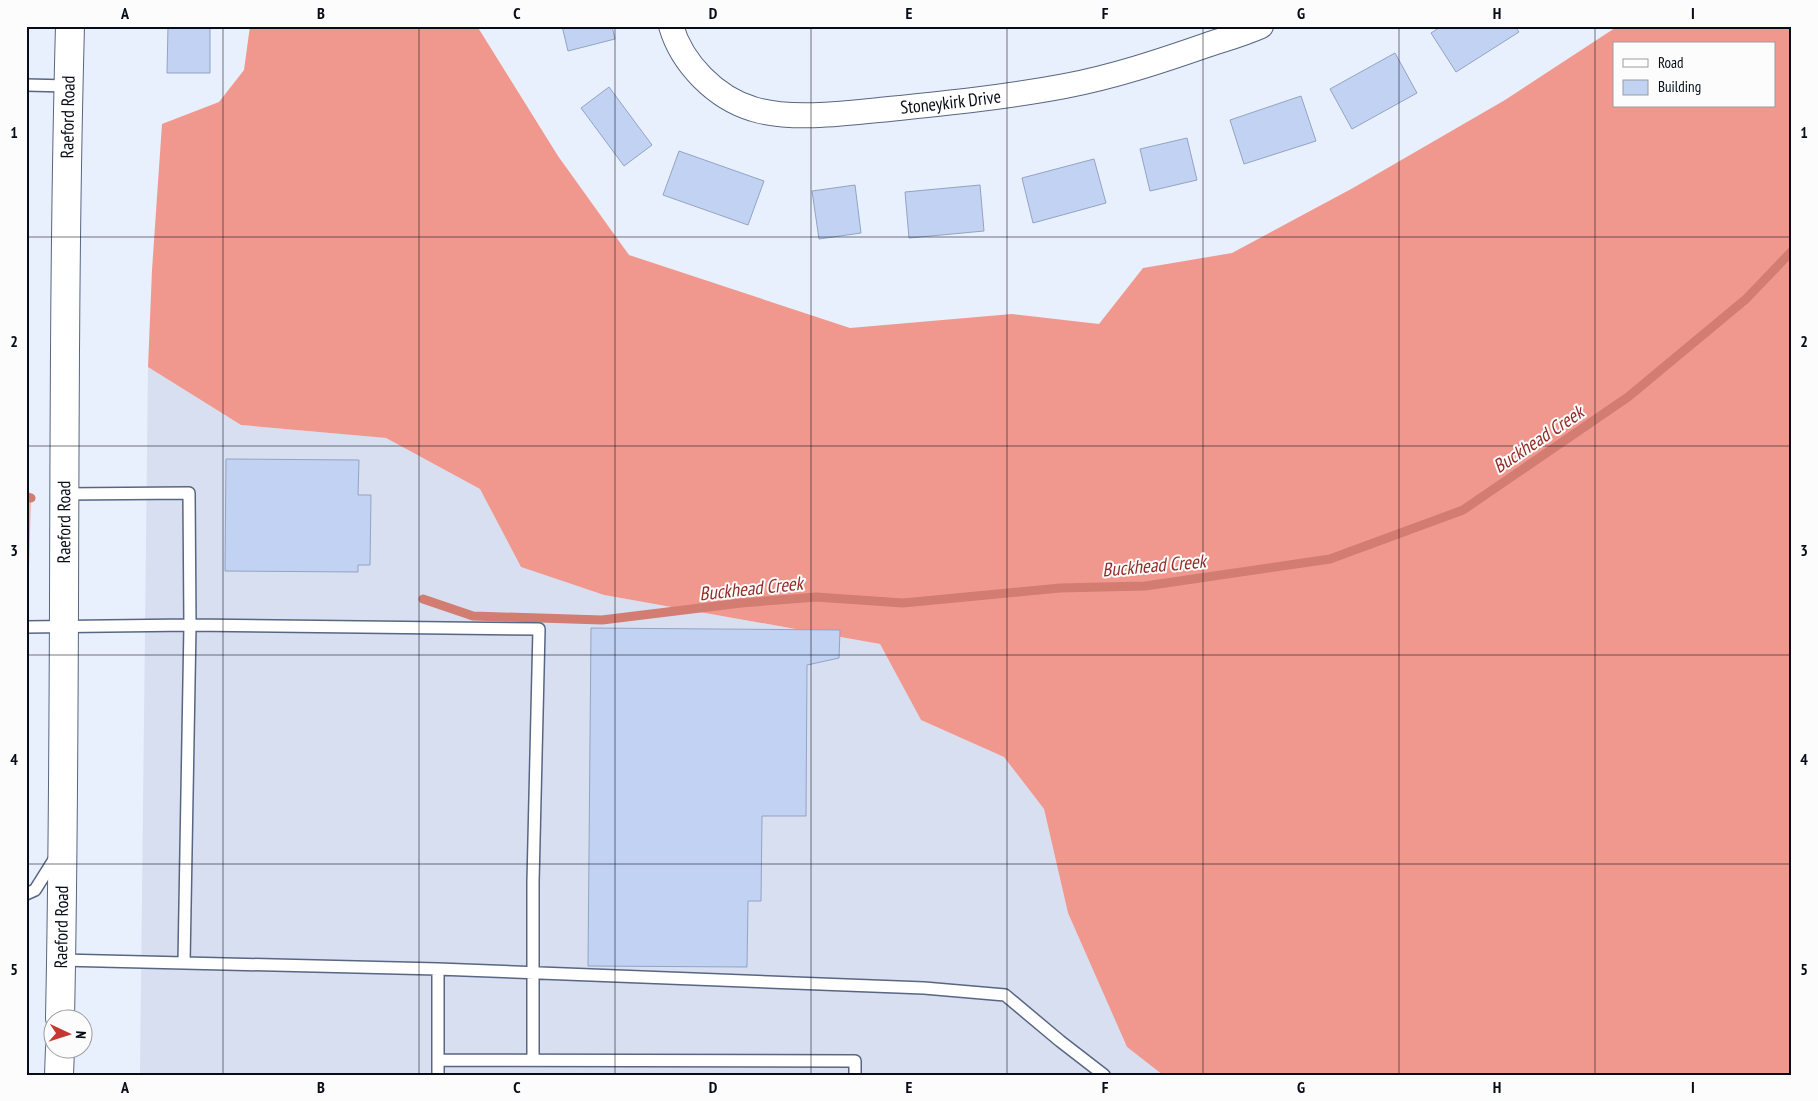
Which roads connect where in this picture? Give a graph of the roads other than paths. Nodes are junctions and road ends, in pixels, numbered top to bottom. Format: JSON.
{"nodes":[{"id":1,"x":70,"y":26,"type":"edge"},
{"id":2,"x":671,"y":26,"type":"edge"},
{"id":3,"x":1261,"y":26,"type":"edge"},
{"id":4,"x":26,"y":85,"type":"edge"},
{"id":5,"x":68,"y":86,"type":"junction"},
{"id":6,"x":63,"y":494,"type":"junction"},
{"id":7,"x":190,"y":625,"type":"junction"},
{"id":8,"x":63,"y":626,"type":"junction"},
{"id":9,"x":26,"y":627,"type":"edge"},
{"id":10,"x":64,"y":844,"type":"junction"},
{"id":11,"x":26,"y":894,"type":"edge"},
{"id":12,"x":61,"y":960,"type":"junction"},
{"id":13,"x":184,"y":963,"type":"junction"},
{"id":14,"x":438,"y":969,"type":"junction"},
{"id":15,"x":533,"y":974,"type":"junction"},
{"id":16,"x":60,"y":1008,"type":"edge"},
{"id":17,"x":60,"y":1058,"type":"edge"},
{"id":18,"x":438,"y":1060,"type":"junction"},
{"id":19,"x":533,"y":1060,"type":"junction"},
{"id":20,"x":59,"y":1075,"type":"edge"},
{"id":21,"x":438,"y":1075,"type":"edge"},
{"id":22,"x":855,"y":1075,"type":"edge"},
{"id":23,"x":1104,"y":1075,"type":"edge"}],
"edges":[{"from":1,"to":5,"type":"highway","name":"Raeford Road"},
{"from":2,"to":3,"type":"street","name":"Stoneykirk Drive"},
{"from":4,"to":5,"type":"lane"},
{"from":5,"to":6,"type":"highway","name":"Raeford Road"},
{"from":6,"to":7,"type":"lane"},
{"from":6,"to":8,"type":"highway","name":"Raeford Road"},
{"from":7,"to":8,"type":"lane"},
{"from":7,"to":13,"type":"lane"},
{"from":7,"to":15,"type":"lane"},
{"from":8,"to":9,"type":"lane"},
{"from":8,"to":10,"type":"highway","name":"Raeford Road"},
{"from":10,"to":11,"type":"lane"},
{"from":10,"to":12,"type":"highway","name":"Raeford Road"},
{"from":12,"to":13,"type":"lane"},
{"from":12,"to":16,"type":"highway","name":"Raeford Road"},
{"from":13,"to":14,"type":"lane"},
{"from":14,"to":15,"type":"lane"},
{"from":14,"to":18,"type":"lane"},
{"from":15,"to":19,"type":"lane"},
{"from":15,"to":23,"type":"lane"},
{"from":17,"to":20,"type":"highway"},
{"from":18,"to":19,"type":"lane"},
{"from":18,"to":21,"type":"lane"},
{"from":19,"to":22,"type":"lane"}]}
